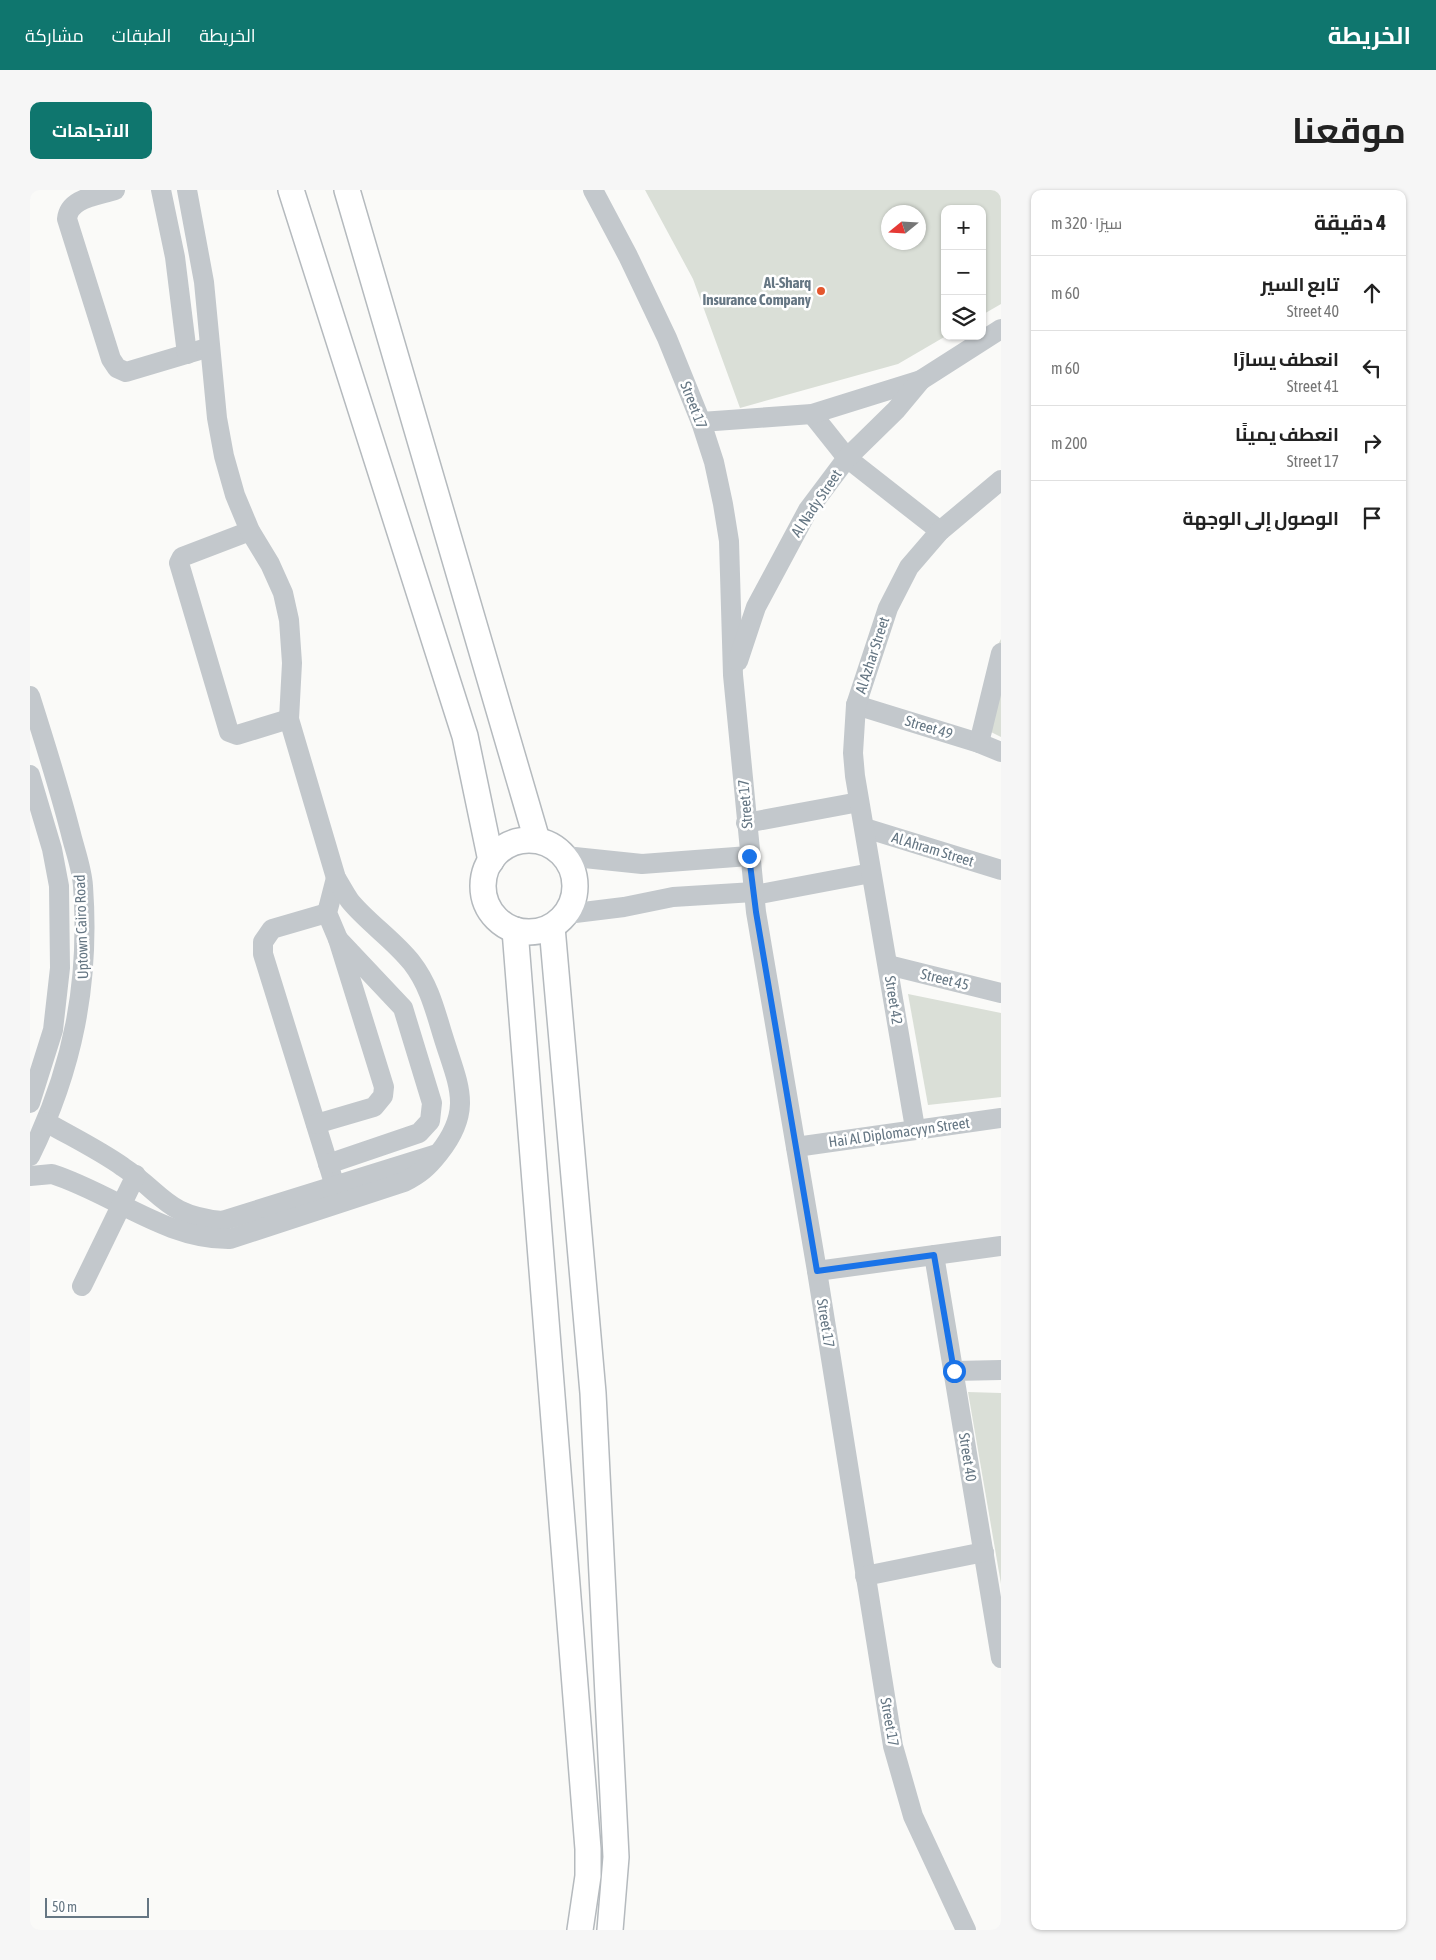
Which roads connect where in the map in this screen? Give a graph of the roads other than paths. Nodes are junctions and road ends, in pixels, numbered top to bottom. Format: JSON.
{"nodes":[{"id":1,"x":115,"y":190,"type":"edge"},
{"id":2,"x":162,"y":190,"type":"edge"},
{"id":3,"x":187,"y":190,"type":"edge"},
{"id":4,"x":291,"y":190,"type":"edge"},
{"id":5,"x":347,"y":190,"type":"edge"},
{"id":6,"x":593,"y":190,"type":"edge"},
{"id":7,"x":1001,"y":328,"type":"edge"},
{"id":8,"x":210,"y":347,"type":"junction"},
{"id":9,"x":187,"y":354,"type":"junction"},
{"id":10,"x":921,"y":380,"type":"junction"},
{"id":11,"x":812,"y":414,"type":"junction"},
{"id":12,"x":701,"y":422,"type":"junction"},
{"id":13,"x":847,"y":458,"type":"junction"},
{"id":14,"x":1001,"y":480,"type":"edge"},
{"id":15,"x":250,"y":531,"type":"junction"},
{"id":16,"x":940,"y":531,"type":"junction"},
{"id":17,"x":1001,"y":653,"type":"edge"},
{"id":18,"x":733,"y":675,"type":"junction"},
{"id":19,"x":30,"y":696,"type":"edge"},
{"id":20,"x":856,"y":705,"type":"junction"},
{"id":21,"x":289,"y":719,"type":"junction"},
{"id":22,"x":30,"y":740,"type":"edge"},
{"id":23,"x":978,"y":742,"type":"junction"},
{"id":24,"x":1001,"y":752,"type":"edge"},
{"id":25,"x":30,"y":775,"type":"edge"},
{"id":26,"x":859,"y":802,"type":"junction"},
{"id":27,"x":65,"y":809,"type":"junction"},
{"id":28,"x":746,"y":823,"type":"junction"},
{"id":29,"x":864,"y":828,"type":"junction"},
{"id":30,"x":537,"y":840,"type":"junction"},
{"id":31,"x":565,"y":856,"type":"junction"},
{"id":32,"x":749,"y":856,"type":"junction"},
{"id":33,"x":491,"y":861,"type":"junction"},
{"id":34,"x":1001,"y":870,"type":"edge"},
{"id":35,"x":872,"y":873,"type":"junction"},
{"id":36,"x":336,"y":878,"type":"junction"},
{"id":37,"x":754,"y":893,"type":"junction"},
{"id":38,"x":327,"y":913,"type":"junction"},
{"id":39,"x":559,"y":921,"type":"junction"},
{"id":40,"x":515,"y":930,"type":"junction"},
{"id":41,"x":338,"y":939,"type":"junction"},
{"id":42,"x":888,"y":965,"type":"junction"},
{"id":43,"x":1001,"y":993,"type":"edge"},
{"id":44,"x":30,"y":1104,"type":"edge"},
{"id":45,"x":1001,"y":1118,"type":"edge"},
{"id":46,"x":46,"y":1122,"type":"junction"},
{"id":47,"x":316,"y":1124,"type":"junction"},
{"id":48,"x":915,"y":1128,"type":"junction"},
{"id":49,"x":796,"y":1146,"type":"junction"},
{"id":50,"x":30,"y":1156,"type":"edge"},
{"id":51,"x":328,"y":1164,"type":"junction"},
{"id":52,"x":136,"y":1175,"type":"junction"},
{"id":53,"x":30,"y":1176,"type":"edge"},
{"id":54,"x":338,"y":1195,"type":"junction"},
{"id":55,"x":121,"y":1204,"type":"junction"},
{"id":56,"x":1001,"y":1246,"type":"edge"},
{"id":57,"x":934,"y":1255,"type":"junction"},
{"id":58,"x":817,"y":1271,"type":"junction"},
{"id":59,"x":82,"y":1286,"type":"dead end"},
{"id":60,"x":1001,"y":1370,"type":"edge"},
{"id":61,"x":954,"y":1371,"type":"junction"},
{"id":62,"x":984,"y":1552,"type":"junction"},
{"id":63,"x":865,"y":1576,"type":"junction"},
{"id":64,"x":1001,"y":1658,"type":"edge"},
{"id":65,"x":580,"y":1930,"type":"edge"},
{"id":66,"x":610,"y":1930,"type":"edge"},
{"id":67,"x":966,"y":1930,"type":"edge"}],
"edges":[{"from":1,"to":9,"type":"street"},
{"from":2,"to":9,"type":"street"},
{"from":3,"to":8,"type":"street"},
{"from":4,"to":33,"type":"main road"},
{"from":5,"to":30,"type":"main road"},
{"from":6,"to":12,"type":"street","name":"Street 17"},
{"from":7,"to":10,"type":"street","name":"Al Nady Street"},
{"from":8,"to":9,"type":"street"},
{"from":8,"to":15,"type":"street"},
{"from":10,"to":11,"type":"street","name":"Al Nady Street"},
{"from":10,"to":13,"type":"street","name":"Al Nady Street"},
{"from":11,"to":12,"type":"street","name":"Al Nady Street"},
{"from":11,"to":13,"type":"street"},
{"from":12,"to":18,"type":"street","name":"Street 17"},
{"from":13,"to":16,"type":"street"},
{"from":13,"to":18,"type":"street","name":"Al Nady Street"},
{"from":14,"to":16,"type":"street","name":"Al Azhar Street"},
{"from":15,"to":21,"type":"street"},
{"from":15,"to":21,"type":"street"},
{"from":16,"to":20,"type":"street","name":"Al Azhar Street"},
{"from":17,"to":23,"type":"street"},
{"from":18,"to":28,"type":"street","name":"Street 17"},
{"from":19,"to":27,"type":"street","name":"Uptown Cairo Road"},
{"from":20,"to":23,"type":"street","name":"Street 49"},
{"from":20,"to":26,"type":"street","name":"Al Azhar Street"},
{"from":21,"to":36,"type":"street"},
{"from":22,"to":27,"type":"street"},
{"from":23,"to":24,"type":"street","name":"Street 49"},
{"from":25,"to":44,"type":"street","name":"Uptown Cairo Road"},
{"from":26,"to":28,"type":"street"},
{"from":26,"to":29,"type":"street","name":"Al Azhar Street"},
{"from":27,"to":46,"type":"street","name":"Uptown Cairo Road"},
{"from":28,"to":32,"type":"street","name":"Street 17"},
{"from":29,"to":34,"type":"street","name":"Al Ahram Street"},
{"from":29,"to":35,"type":"street","name":"Al Azhar Street"},
{"from":30,"to":31,"type":"main road"},
{"from":30,"to":33,"type":"main road"},
{"from":31,"to":32,"type":"street"},
{"from":31,"to":39,"type":"main road"},
{"from":32,"to":37,"type":"street","name":"Street 17"},
{"from":33,"to":40,"type":"main road"},
{"from":35,"to":37,"type":"street"},
{"from":35,"to":42,"type":"street","name":"Street 42"},
{"from":36,"to":38,"type":"street"},
{"from":36,"to":54,"type":"street"},
{"from":37,"to":39,"type":"street"},
{"from":37,"to":49,"type":"street","name":"Street 17"},
{"from":38,"to":41,"type":"street"},
{"from":38,"to":47,"type":"street"},
{"from":39,"to":40,"type":"main road"},
{"from":39,"to":66,"type":"main road"},
{"from":40,"to":65,"type":"main road"},
{"from":41,"to":47,"type":"street"},
{"from":41,"to":51,"type":"street"},
{"from":42,"to":43,"type":"street","name":"Street 45"},
{"from":42,"to":48,"type":"street","name":"Street 42"},
{"from":45,"to":48,"type":"street","name":"Hai Al Diplomacyyn Street"},
{"from":46,"to":50,"type":"street","name":"Uptown Cairo Road"},
{"from":46,"to":52,"type":"street"},
{"from":47,"to":51,"type":"street"},
{"from":48,"to":49,"type":"street","name":"Hai Al Diplomacyyn Street"},
{"from":49,"to":58,"type":"street","name":"Street 17"},
{"from":51,"to":54,"type":"street"},
{"from":52,"to":54,"type":"street"},
{"from":52,"to":55,"type":"street"},
{"from":53,"to":55,"type":"street"},
{"from":54,"to":55,"type":"street"},
{"from":55,"to":59,"type":"street"},
{"from":56,"to":57,"type":"street"},
{"from":57,"to":58,"type":"street"},
{"from":57,"to":61,"type":"street","name":"Street 40"},
{"from":58,"to":63,"type":"street","name":"Street 17"},
{"from":60,"to":61,"type":"street"},
{"from":61,"to":62,"type":"street","name":"Street 40"},
{"from":62,"to":63,"type":"street"},
{"from":62,"to":64,"type":"street","name":"Street 40"},
{"from":63,"to":67,"type":"street","name":"Street 17"}]}
